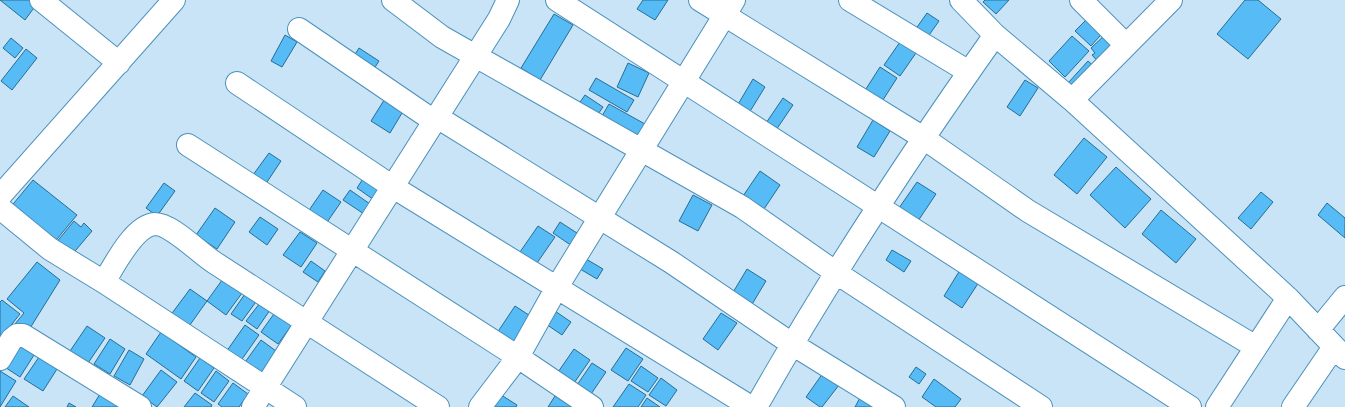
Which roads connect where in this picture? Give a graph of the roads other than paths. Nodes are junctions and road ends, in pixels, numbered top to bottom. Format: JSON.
{"nodes":[{"id":1,"x":41,"y":0,"type":"edge"},
{"id":2,"x":174,"y":0,"type":"edge"},
{"id":3,"x":393,"y":0,"type":"edge"},
{"id":4,"x":508,"y":0,"type":"edge"},
{"id":5,"x":557,"y":0,"type":"edge"},
{"id":6,"x":700,"y":0,"type":"edge"},
{"id":7,"x":850,"y":0,"type":"edge"},
{"id":8,"x":961,"y":0,"type":"edge"},
{"id":9,"x":1081,"y":0,"type":"edge"},
{"id":10,"x":1171,"y":0,"type":"edge"},
{"id":11,"x":729,"y":8,"type":"edge"},
{"id":12,"x":299,"y":29,"type":"dead end"},
{"id":13,"x":995,"y":35,"type":"junction"},
{"id":14,"x":1126,"y":45,"type":"junction"},
{"id":15,"x":475,"y":56,"type":"junction"},
{"id":16,"x":119,"y":64,"type":"junction"},
{"id":17,"x":969,"y":72,"type":"junction"},
{"id":18,"x":684,"y":80,"type":"junction"},
{"id":19,"x":237,"y":83,"type":"dead end"},
{"id":20,"x":1072,"y":100,"type":"junction"},
{"id":21,"x":435,"y":119,"type":"junction"},
{"id":22,"x":922,"y":137,"type":"junction"},
{"id":23,"x":188,"y":145,"type":"dead end"},
{"id":24,"x":642,"y":149,"type":"junction"},
{"id":25,"x":393,"y":187,"type":"junction"},
{"id":26,"x":0,"y":196,"type":"edge"},
{"id":27,"x":877,"y":207,"type":"junction"},
{"id":28,"x":0,"y":208,"type":"edge"},
{"id":29,"x":599,"y":218,"type":"junction"},
{"id":30,"x":352,"y":251,"type":"junction"},
{"id":31,"x":835,"y":272,"type":"junction"},
{"id":32,"x":104,"y":282,"type":"junction"},
{"id":33,"x":557,"y":287,"type":"junction"},
{"id":34,"x":1288,"y":298,"type":"junction"},
{"id":35,"x":1345,"y":298,"type":"edge"},
{"id":36,"x":307,"y":322,"type":"junction"},
{"id":37,"x":1318,"y":330,"type":"junction"},
{"id":38,"x":792,"y":344,"type":"junction"},
{"id":39,"x":1256,"y":347,"type":"junction"},
{"id":40,"x":1339,"y":352,"type":"edge"},
{"id":41,"x":518,"y":357,"type":"junction"},
{"id":42,"x":0,"y":359,"type":"edge"},
{"id":43,"x":266,"y":388,"type":"junction"},
{"id":44,"x":140,"y":407,"type":"edge"},
{"id":45,"x":253,"y":407,"type":"edge"},
{"id":46,"x":295,"y":407,"type":"edge"},
{"id":47,"x":438,"y":407,"type":"edge"},
{"id":48,"x":480,"y":407,"type":"edge"},
{"id":49,"x":592,"y":407,"type":"edge"},
{"id":50,"x":751,"y":407,"type":"edge"},
{"id":51,"x":756,"y":407,"type":"edge"},
{"id":52,"x":894,"y":407,"type":"edge"},
{"id":53,"x":1040,"y":407,"type":"edge"},
{"id":54,"x":1190,"y":407,"type":"edge"},
{"id":55,"x":1217,"y":407,"type":"edge"},
{"id":56,"x":1292,"y":407,"type":"edge"}],
"edges":[{"from":1,"to":16,"type":"street"},
{"from":2,"to":16,"type":"street"},
{"from":3,"to":15,"type":"street"},
{"from":4,"to":15,"type":"street"},
{"from":5,"to":18,"type":"street"},
{"from":6,"to":11,"type":"street"},
{"from":7,"to":17,"type":"street"},
{"from":8,"to":13,"type":"street"},
{"from":9,"to":14,"type":"street"},
{"from":10,"to":14,"type":"street"},
{"from":11,"to":18,"type":"street"},
{"from":11,"to":22,"type":"street"},
{"from":12,"to":21,"type":"street"},
{"from":13,"to":17,"type":"street"},
{"from":13,"to":20,"type":"street"},
{"from":14,"to":20,"type":"street"},
{"from":15,"to":21,"type":"street"},
{"from":15,"to":24,"type":"street"},
{"from":16,"to":26,"type":"street"},
{"from":17,"to":22,"type":"street"},
{"from":18,"to":24,"type":"street"},
{"from":18,"to":27,"type":"street"},
{"from":19,"to":25,"type":"street"},
{"from":20,"to":34,"type":"street"},
{"from":21,"to":25,"type":"street"},
{"from":21,"to":29,"type":"street"},
{"from":22,"to":27,"type":"street"},
{"from":22,"to":39,"type":"street"},
{"from":23,"to":30,"type":"street"},
{"from":24,"to":29,"type":"street"},
{"from":24,"to":31,"type":"street"},
{"from":25,"to":30,"type":"street"},
{"from":25,"to":33,"type":"street"},
{"from":27,"to":31,"type":"street"},
{"from":27,"to":54,"type":"street"},
{"from":28,"to":32,"type":"street"},
{"from":29,"to":33,"type":"street"},
{"from":29,"to":38,"type":"street"},
{"from":30,"to":36,"type":"street"},
{"from":30,"to":41,"type":"street"},
{"from":31,"to":38,"type":"street"},
{"from":31,"to":53,"type":"street"},
{"from":32,"to":36,"type":"street"},
{"from":32,"to":43,"type":"street"},
{"from":33,"to":41,"type":"street"},
{"from":33,"to":50,"type":"street"},
{"from":34,"to":37,"type":"street"},
{"from":34,"to":39,"type":"street"},
{"from":35,"to":37,"type":"street"},
{"from":36,"to":43,"type":"street"},
{"from":36,"to":47,"type":"street"},
{"from":37,"to":40,"type":"street"},
{"from":38,"to":51,"type":"street"},
{"from":38,"to":52,"type":"street"},
{"from":39,"to":55,"type":"street"},
{"from":40,"to":56,"type":"street"},
{"from":41,"to":48,"type":"street"},
{"from":41,"to":49,"type":"street"},
{"from":42,"to":44,"type":"street"},
{"from":43,"to":45,"type":"street"},
{"from":43,"to":46,"type":"street"}]}
